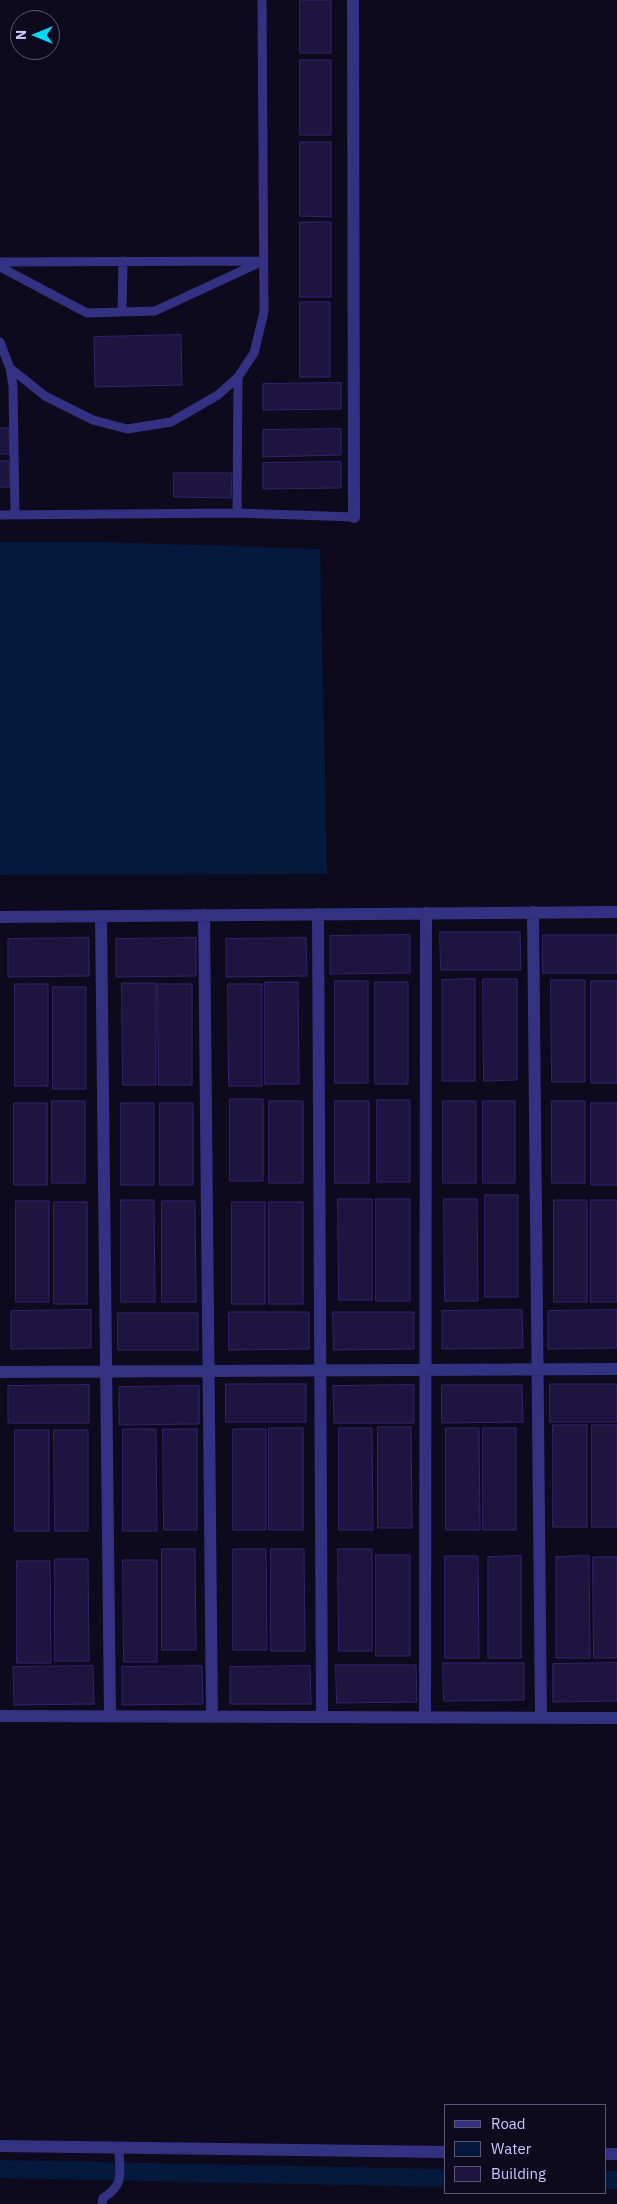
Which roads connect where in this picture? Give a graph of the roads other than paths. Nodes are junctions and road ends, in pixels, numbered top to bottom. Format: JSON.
{"nodes":[{"id":1,"x":262,"y":0,"type":"edge"},
{"id":2,"x":353,"y":0,"type":"edge"},
{"id":3,"x":123,"y":261,"type":"junction"},
{"id":4,"x":263,"y":261,"type":"junction"},
{"id":5,"x":0,"y":262,"type":"edge"},
{"id":6,"x":0,"y":267,"type":"edge"},
{"id":7,"x":122,"y":312,"type":"junction"},
{"id":8,"x":0,"y":342,"type":"edge"},
{"id":9,"x":10,"y":368,"type":"junction"},
{"id":10,"x":238,"y":378,"type":"junction"},
{"id":11,"x":237,"y":513,"type":"junction"},
{"id":12,"x":0,"y":514,"type":"edge"},
{"id":13,"x":15,"y":514,"type":"junction"},
{"id":14,"x":354,"y":517,"type":"joint"},
{"id":15,"x":533,"y":912,"type":"junction"},
{"id":16,"x":617,"y":912,"type":"edge"},
{"id":17,"x":426,"y":913,"type":"junction"},
{"id":18,"x":318,"y":914,"type":"junction"},
{"id":19,"x":204,"y":915,"type":"junction"},
{"id":20,"x":101,"y":916,"type":"junction"},
{"id":21,"x":0,"y":917,"type":"edge"},
{"id":22,"x":617,"y":1369,"type":"edge"},
{"id":23,"x":320,"y":1370,"type":"junction"},
{"id":24,"x":425,"y":1370,"type":"junction"},
{"id":25,"x":537,"y":1370,"type":"junction"},
{"id":26,"x":208,"y":1371,"type":"junction"},
{"id":27,"x":0,"y":1372,"type":"edge"},
{"id":28,"x":106,"y":1372,"type":"junction"},
{"id":29,"x":0,"y":1716,"type":"edge"},
{"id":30,"x":110,"y":1716,"type":"junction"},
{"id":31,"x":212,"y":1717,"type":"junction"},
{"id":32,"x":322,"y":1717,"type":"junction"},
{"id":33,"x":424,"y":1717,"type":"junction"},
{"id":34,"x":541,"y":1718,"type":"junction"},
{"id":35,"x":617,"y":1718,"type":"edge"},
{"id":36,"x":0,"y":2146,"type":"edge"},
{"id":37,"x":119,"y":2148,"type":"junction"},
{"id":38,"x":444,"y":2152,"type":"edge"},
{"id":39,"x":102,"y":2204,"type":"edge"}],
"edges":[{"from":1,"to":4,"type":"lane"},
{"from":2,"to":14,"type":"street"},
{"from":3,"to":4,"type":"lane"},
{"from":3,"to":5,"type":"lane"},
{"from":3,"to":7,"type":"lane"},
{"from":4,"to":7,"type":"lane"},
{"from":4,"to":10,"type":"lane"},
{"from":6,"to":7,"type":"lane"},
{"from":8,"to":9,"type":"lane"},
{"from":9,"to":10,"type":"lane"},
{"from":9,"to":13,"type":"lane"},
{"from":10,"to":11,"type":"lane"},
{"from":11,"to":13,"type":"lane"},
{"from":11,"to":14,"type":"lane"},
{"from":12,"to":13,"type":"lane"},
{"from":15,"to":16,"type":"street"},
{"from":15,"to":17,"type":"street"},
{"from":15,"to":25,"type":"street"},
{"from":17,"to":18,"type":"street"},
{"from":17,"to":24,"type":"street"},
{"from":18,"to":19,"type":"street"},
{"from":18,"to":23,"type":"street"},
{"from":19,"to":20,"type":"street"},
{"from":19,"to":26,"type":"street"},
{"from":20,"to":21,"type":"street"},
{"from":20,"to":28,"type":"street"},
{"from":22,"to":25,"type":"street"},
{"from":23,"to":24,"type":"street"},
{"from":23,"to":26,"type":"street"},
{"from":23,"to":32,"type":"street"},
{"from":24,"to":25,"type":"street"},
{"from":24,"to":33,"type":"street"},
{"from":25,"to":34,"type":"street"},
{"from":26,"to":28,"type":"street"},
{"from":26,"to":31,"type":"street"},
{"from":27,"to":28,"type":"street"},
{"from":28,"to":30,"type":"street"},
{"from":29,"to":30,"type":"street"},
{"from":30,"to":31,"type":"street"},
{"from":31,"to":32,"type":"street"},
{"from":32,"to":33,"type":"street"},
{"from":33,"to":34,"type":"street"},
{"from":34,"to":35,"type":"street"},
{"from":36,"to":37,"type":"street"},
{"from":37,"to":38,"type":"street"},
{"from":37,"to":39,"type":"lane"}]}
